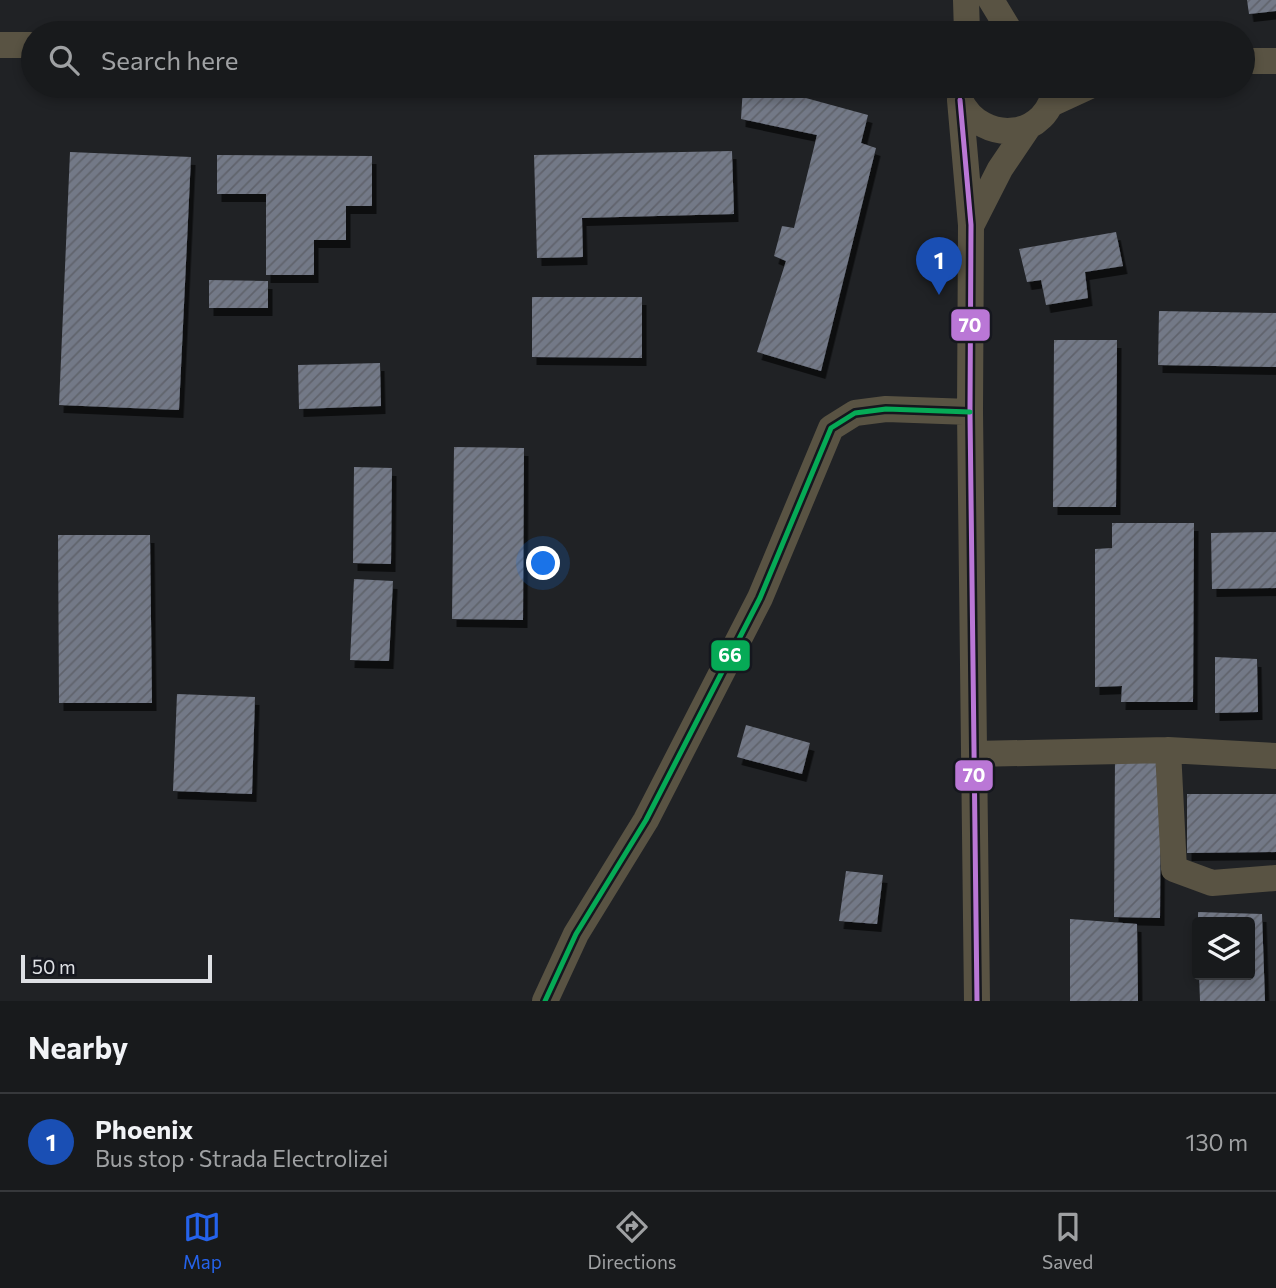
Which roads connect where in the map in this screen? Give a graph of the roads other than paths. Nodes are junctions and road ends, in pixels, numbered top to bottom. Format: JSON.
{"nodes":[{"id":1,"x":966,"y":0,"type":"edge"},
{"id":2,"x":991,"y":0,"type":"edge"},
{"id":3,"x":967,"y":21,"type":"edge"},
{"id":4,"x":1004,"y":21,"type":"edge"},
{"id":5,"x":0,"y":45,"type":"edge"},
{"id":6,"x":21,"y":45,"type":"edge"},
{"id":7,"x":1255,"y":61,"type":"edge"},
{"id":8,"x":1276,"y":61,"type":"edge"},
{"id":9,"x":959,"y":98,"type":"edge"},
{"id":10,"x":961,"y":98,"type":"edge"},
{"id":11,"x":1051,"y":98,"type":"edge"},
{"id":12,"x":1027,"y":129,"type":"junction"},
{"id":13,"x":971,"y":225,"type":"junction"},
{"id":14,"x":970,"y":412,"type":"junction"},
{"id":15,"x":1168,"y":750,"type":"junction"},
{"id":16,"x":974,"y":754,"type":"junction"},
{"id":17,"x":1276,"y":756,"type":"edge"},
{"id":18,"x":1276,"y":878,"type":"edge"},
{"id":19,"x":545,"y":1001,"type":"edge"},
{"id":20,"x":977,"y":1001,"type":"edge"}],
"edges":[{"from":1,"to":3,"type":"street"},
{"from":2,"to":4,"type":"street"},
{"from":5,"to":6,"type":"street"},
{"from":7,"to":8,"type":"street"},
{"from":9,"to":13,"type":"street"},
{"from":10,"to":12,"type":"street"},
{"from":11,"to":12,"type":"street"},
{"from":12,"to":13,"type":"street"},
{"from":13,"to":14,"type":"street"},
{"from":14,"to":16,"type":"street"},
{"from":14,"to":19,"type":"street"},
{"from":15,"to":16,"type":"street"},
{"from":15,"to":17,"type":"street"},
{"from":15,"to":18,"type":"street"},
{"from":16,"to":20,"type":"street"}]}
